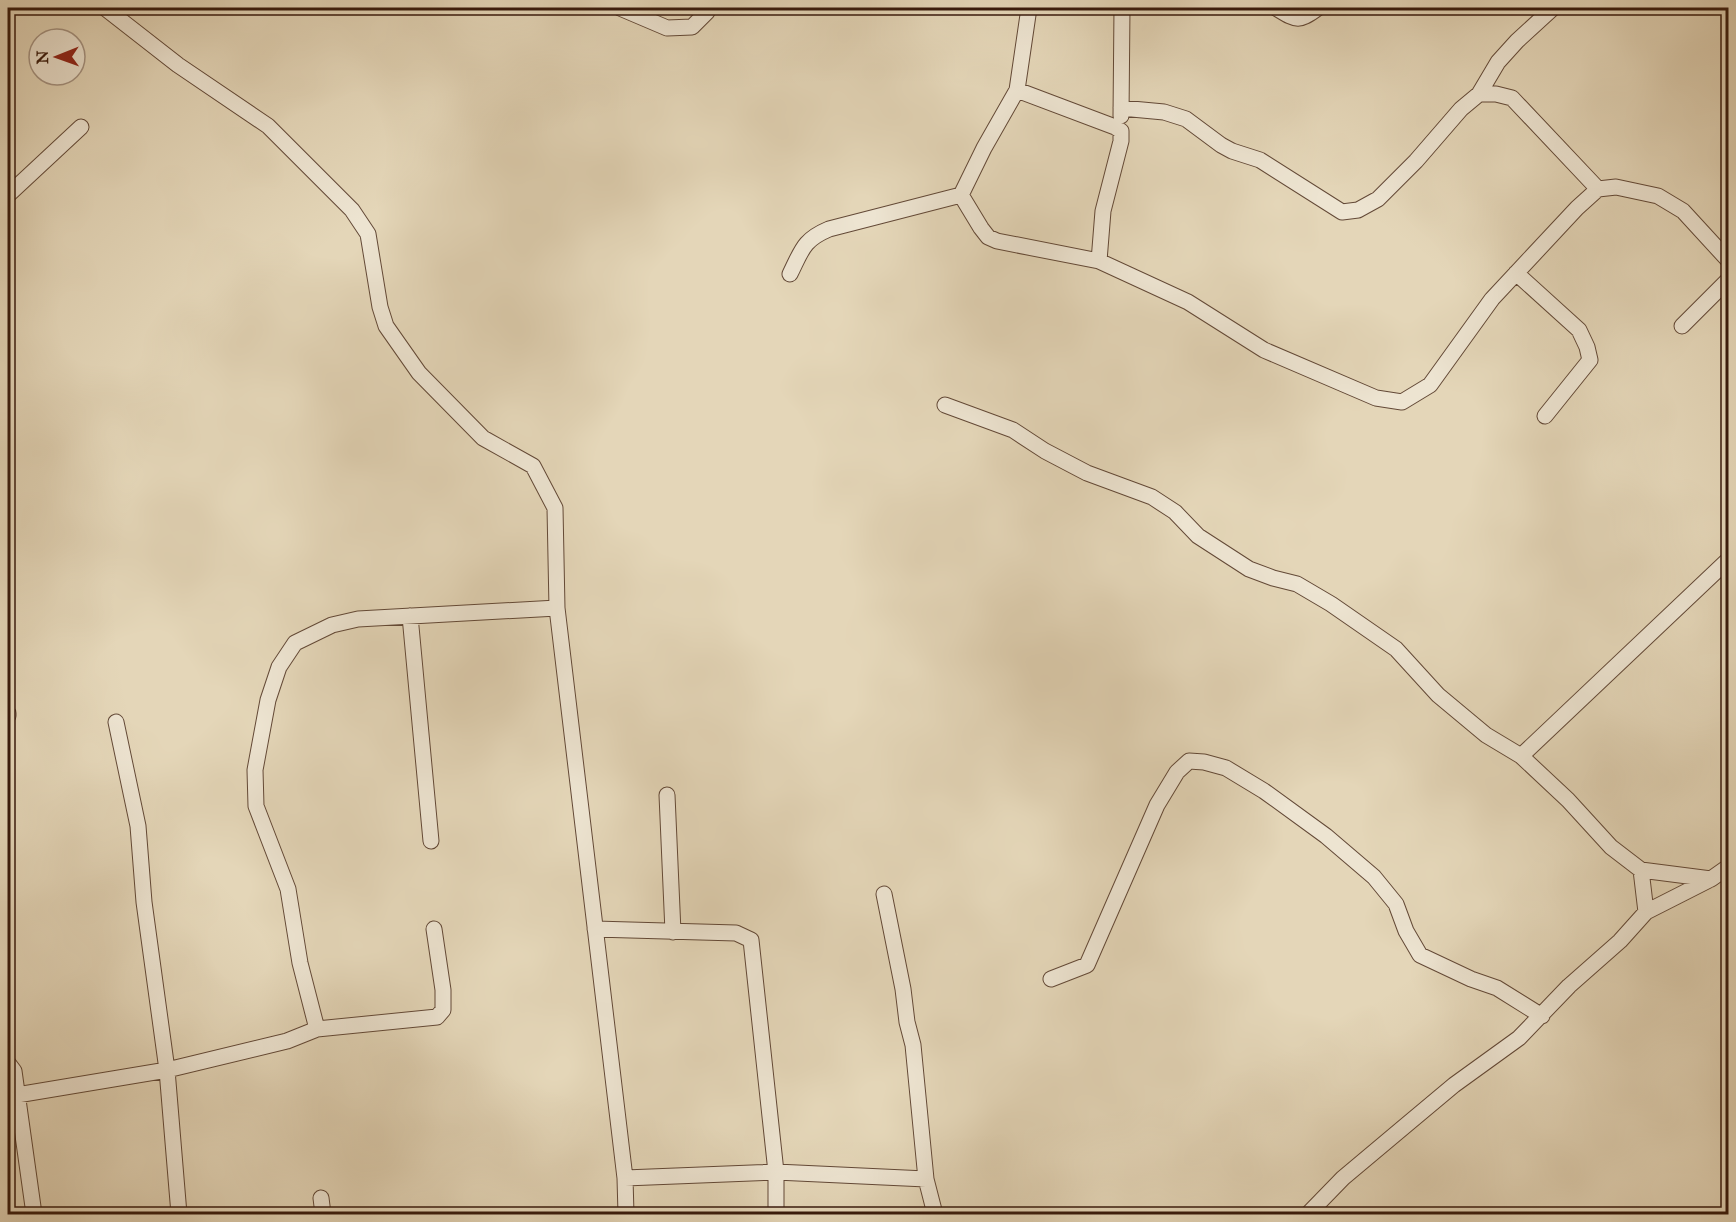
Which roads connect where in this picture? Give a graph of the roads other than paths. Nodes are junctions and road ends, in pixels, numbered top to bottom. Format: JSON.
{"nodes":[{"id":1,"x":105,"y":8,"type":"edge"},
{"id":2,"x":620,"y":8,"type":"edge"},
{"id":3,"x":709,"y":8,"type":"edge"},
{"id":4,"x":1029,"y":8,"type":"edge"},
{"id":5,"x":1122,"y":8,"type":"edge"},
{"id":6,"x":1276,"y":8,"type":"edge"},
{"id":7,"x":1318,"y":8,"type":"edge"},
{"id":8,"x":1553,"y":8,"type":"edge"},
{"id":9,"x":1017,"y":90,"type":"junction"},
{"id":10,"x":1479,"y":94,"type":"junction"},
{"id":11,"x":1121,"y":108,"type":"junction"},
{"id":12,"x":81,"y":127,"type":"dead end"},
{"id":13,"x":1121,"y":131,"type":"junction"},
{"id":14,"x":1598,"y":189,"type":"junction"},
{"id":15,"x":8,"y":195,"type":"edge"},
{"id":16,"x":962,"y":195,"type":"junction"},
{"id":17,"x":1728,"y":260,"type":"edge"},
{"id":18,"x":1099,"y":261,"type":"junction"},
{"id":19,"x":1516,"y":273,"type":"junction"},
{"id":20,"x":790,"y":274,"type":"dead end"},
{"id":21,"x":1728,"y":280,"type":"edge"},
{"id":22,"x":1682,"y":326,"type":"dead end"},
{"id":23,"x":945,"y":405,"type":"dead end"},
{"id":24,"x":1545,"y":416,"type":"dead end"},
{"id":25,"x":1728,"y":560,"type":"edge"},
{"id":26,"x":557,"y":608,"type":"junction"},
{"id":27,"x":410,"y":616,"type":"junction"},
{"id":28,"x":116,"y":722,"type":"dead end"},
{"id":29,"x":1521,"y":756,"type":"junction"},
{"id":30,"x":667,"y":795,"type":"dead end"},
{"id":31,"x":432,"y":841,"type":"dead end"},
{"id":32,"x":1728,"y":867,"type":"edge"},
{"id":33,"x":1641,"y":870,"type":"junction"},
{"id":34,"x":1711,"y":879,"type":"junction"},
{"id":35,"x":884,"y":894,"type":"dead end"},
{"id":36,"x":1646,"y":912,"type":"junction"},
{"id":37,"x":434,"y":929,"type":"dead end"},
{"id":38,"x":595,"y":929,"type":"junction"},
{"id":39,"x":673,"y":932,"type":"junction"},
{"id":40,"x":1051,"y":979,"type":"dead end"},
{"id":41,"x":1542,"y":1016,"type":"junction"},
{"id":42,"x":317,"y":1029,"type":"junction"},
{"id":43,"x":8,"y":1063,"type":"edge"},
{"id":44,"x":167,"y":1070,"type":"junction"},
{"id":45,"x":17,"y":1095,"type":"junction"},
{"id":46,"x":776,"y":1172,"type":"junction"},
{"id":47,"x":625,"y":1178,"type":"junction"},
{"id":48,"x":926,"y":1179,"type":"junction"},
{"id":49,"x":321,"y":1198,"type":"dead end"},
{"id":50,"x":34,"y":1215,"type":"edge"},
{"id":51,"x":179,"y":1215,"type":"edge"},
{"id":52,"x":323,"y":1215,"type":"edge"},
{"id":53,"x":626,"y":1215,"type":"edge"},
{"id":54,"x":776,"y":1215,"type":"edge"},
{"id":55,"x":935,"y":1215,"type":"edge"},
{"id":56,"x":1308,"y":1215,"type":"edge"}],
"edges":[{"from":1,"to":26,"type":"street"},
{"from":2,"to":3,"type":"street"},
{"from":4,"to":9,"type":"street"},
{"from":5,"to":11,"type":"street"},
{"from":6,"to":7,"type":"street"},
{"from":8,"to":10,"type":"street"},
{"from":9,"to":13,"type":"street"},
{"from":9,"to":16,"type":"street"},
{"from":10,"to":11,"type":"street"},
{"from":10,"to":14,"type":"street"},
{"from":11,"to":13,"type":"street"},
{"from":12,"to":15,"type":"street"},
{"from":13,"to":18,"type":"street"},
{"from":14,"to":17,"type":"street"},
{"from":14,"to":19,"type":"street"},
{"from":16,"to":18,"type":"street"},
{"from":16,"to":20,"type":"street"},
{"from":18,"to":19,"type":"street"},
{"from":19,"to":24,"type":"street"},
{"from":21,"to":22,"type":"street"},
{"from":23,"to":29,"type":"street"},
{"from":25,"to":29,"type":"street"},
{"from":26,"to":27,"type":"street"},
{"from":26,"to":38,"type":"street"},
{"from":27,"to":31,"type":"street"},
{"from":27,"to":42,"type":"street"},
{"from":28,"to":44,"type":"street"},
{"from":29,"to":33,"type":"street"},
{"from":30,"to":39,"type":"street"},
{"from":32,"to":34,"type":"street"},
{"from":33,"to":34,"type":"street"},
{"from":33,"to":36,"type":"street"},
{"from":34,"to":36,"type":"street"},
{"from":35,"to":48,"type":"street"},
{"from":36,"to":41,"type":"street"},
{"from":37,"to":42,"type":"street"},
{"from":38,"to":39,"type":"street"},
{"from":38,"to":47,"type":"street"},
{"from":39,"to":46,"type":"street"},
{"from":40,"to":41,"type":"street"},
{"from":41,"to":56,"type":"street"},
{"from":42,"to":44,"type":"street"},
{"from":43,"to":45,"type":"street"},
{"from":44,"to":45,"type":"street"},
{"from":44,"to":51,"type":"street"},
{"from":45,"to":50,"type":"street"},
{"from":46,"to":47,"type":"street"},
{"from":46,"to":48,"type":"street"},
{"from":46,"to":54,"type":"street"},
{"from":47,"to":53,"type":"street"},
{"from":48,"to":55,"type":"street"},
{"from":49,"to":52,"type":"street"}]}
